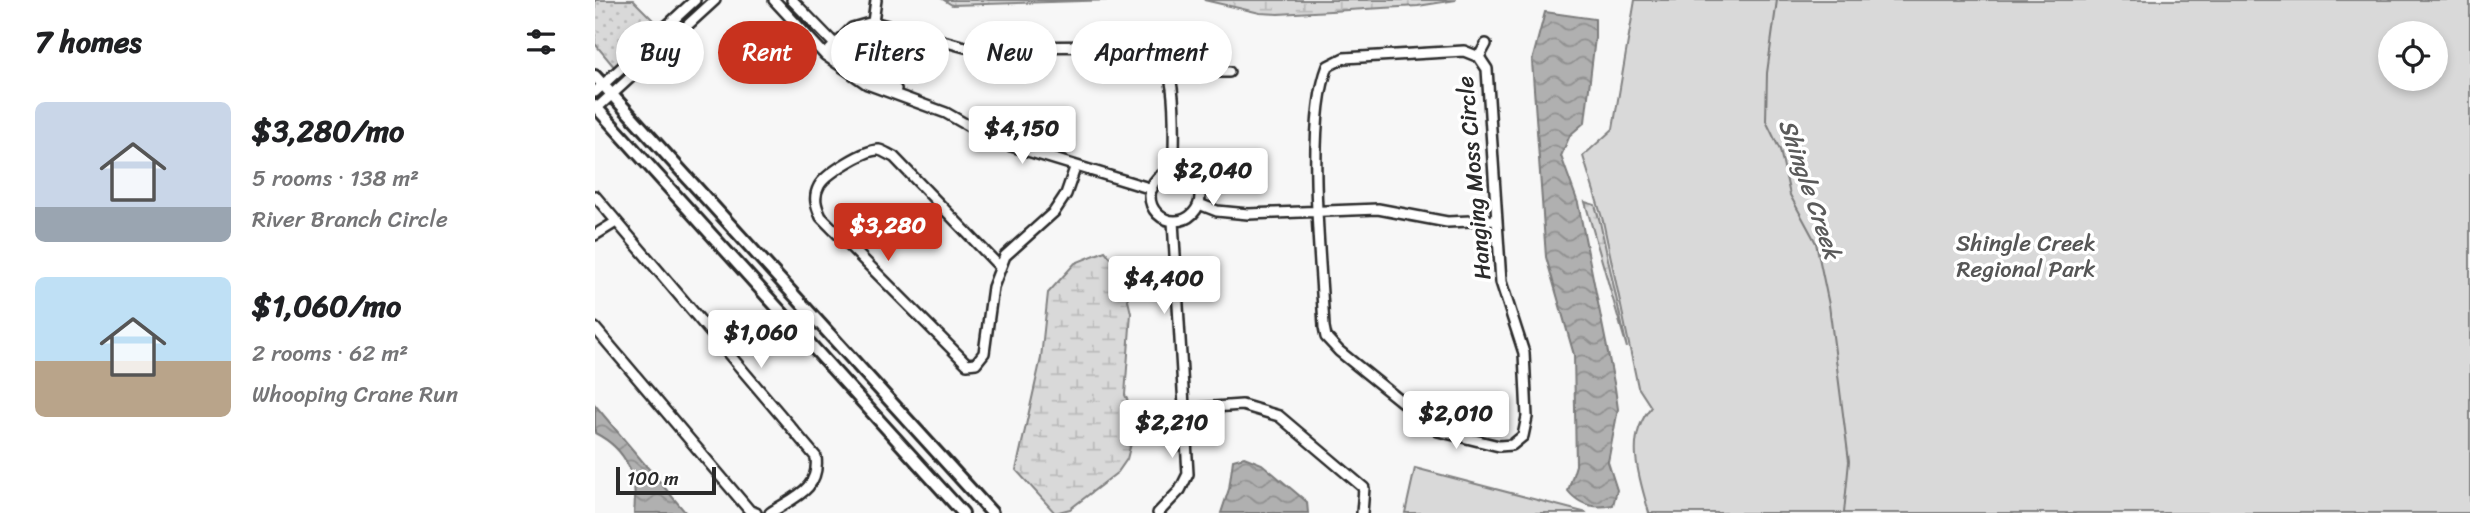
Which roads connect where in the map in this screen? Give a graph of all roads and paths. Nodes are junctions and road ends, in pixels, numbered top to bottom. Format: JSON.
{"nodes":[{"id":1,"x":695,"y":0,"type":"edge"},
{"id":2,"x":715,"y":0,"type":"edge"},
{"id":3,"x":774,"y":0,"type":"edge"},
{"id":4,"x":792,"y":0,"type":"edge"},
{"id":5,"x":876,"y":0,"type":"edge"},
{"id":6,"x":873,"y":21,"type":"edge"},
{"id":7,"x":831,"y":42,"type":"edge"},
{"id":8,"x":949,"y":43,"type":"edge"},
{"id":9,"x":1486,"y":44,"type":"dead end"},
{"id":10,"x":1071,"y":47,"type":"edge"},
{"id":11,"x":831,"y":48,"type":"edge"},
{"id":12,"x":825,"y":55,"type":"junction"},
{"id":13,"x":1479,"y":57,"type":"junction"},
{"id":14,"x":598,"y":84,"type":"edge"},
{"id":15,"x":887,"y":84,"type":"edge"},
{"id":16,"x":1171,"y":84,"type":"edge"},
{"id":17,"x":612,"y":94,"type":"junction"},
{"id":18,"x":909,"y":98,"type":"junction"},
{"id":19,"x":596,"y":107,"type":"edge"},
{"id":20,"x":1075,"y":168,"type":"junction"},
{"id":21,"x":1174,"y":171,"type":"junction"},
{"id":22,"x":1151,"y":189,"type":"junction"},
{"id":23,"x":595,"y":196,"type":"edge"},
{"id":24,"x":1199,"y":204,"type":"junction"},
{"id":25,"x":1319,"y":209,"type":"junction"},
{"id":26,"x":1495,"y":220,"type":"junction"},
{"id":27,"x":1173,"y":221,"type":"junction"},
{"id":28,"x":615,"y":222,"type":"junction"},
{"id":29,"x":595,"y":235,"type":"edge"},
{"id":30,"x":1000,"y":267,"type":"junction"},
{"id":31,"x":595,"y":328,"type":"edge"},
{"id":32,"x":1185,"y":409,"type":"junction"},
{"id":33,"x":756,"y":513,"type":"edge"},
{"id":34,"x":770,"y":513,"type":"edge"},
{"id":35,"x":963,"y":513,"type":"edge"},
{"id":36,"x":992,"y":513,"type":"edge"},
{"id":37,"x":1158,"y":513,"type":"edge"},
{"id":38,"x":1362,"y":513,"type":"edge"}],
"edges":[{"from":1,"to":14,"type":"street"},
{"from":2,"to":17,"type":"street"},
{"from":3,"to":12,"type":"street"},
{"from":4,"to":7,"type":"street"},
{"from":5,"to":6,"type":"street"},
{"from":8,"to":10,"type":"street"},
{"from":9,"to":13,"type":"street"},
{"from":11,"to":12,"type":"street"},
{"from":12,"to":18,"type":"street"},
{"from":13,"to":25,"type":"street","name":"Hanging Moss Circle"},
{"from":13,"to":26,"type":"street","name":"Hanging Moss Circle"},
{"from":14,"to":17,"type":"main road"},
{"from":15,"to":18,"type":"street"},
{"from":16,"to":21,"type":"street"},
{"from":17,"to":19,"type":"street"},
{"from":17,"to":36,"type":"main road"},
{"from":18,"to":20,"type":"street"},
{"from":19,"to":35,"type":"main road"},
{"from":20,"to":22,"type":"street"},
{"from":20,"to":30,"type":"street"},
{"from":21,"to":22,"type":"street"},
{"from":21,"to":24,"type":"street"},
{"from":22,"to":27,"type":"street"},
{"from":23,"to":28,"type":"street"},
{"from":24,"to":25,"type":"street"},
{"from":24,"to":27,"type":"street"},
{"from":25,"to":26,"type":"street"},
{"from":25,"to":26,"type":"street","name":"Hanging Moss Circle"},
{"from":27,"to":32,"type":"street"},
{"from":28,"to":29,"type":"street"},
{"from":28,"to":34,"type":"street"},
{"from":30,"to":30,"type":"street"},
{"from":31,"to":33,"type":"street"},
{"from":32,"to":37,"type":"street"},
{"from":32,"to":38,"type":"street"}]}
